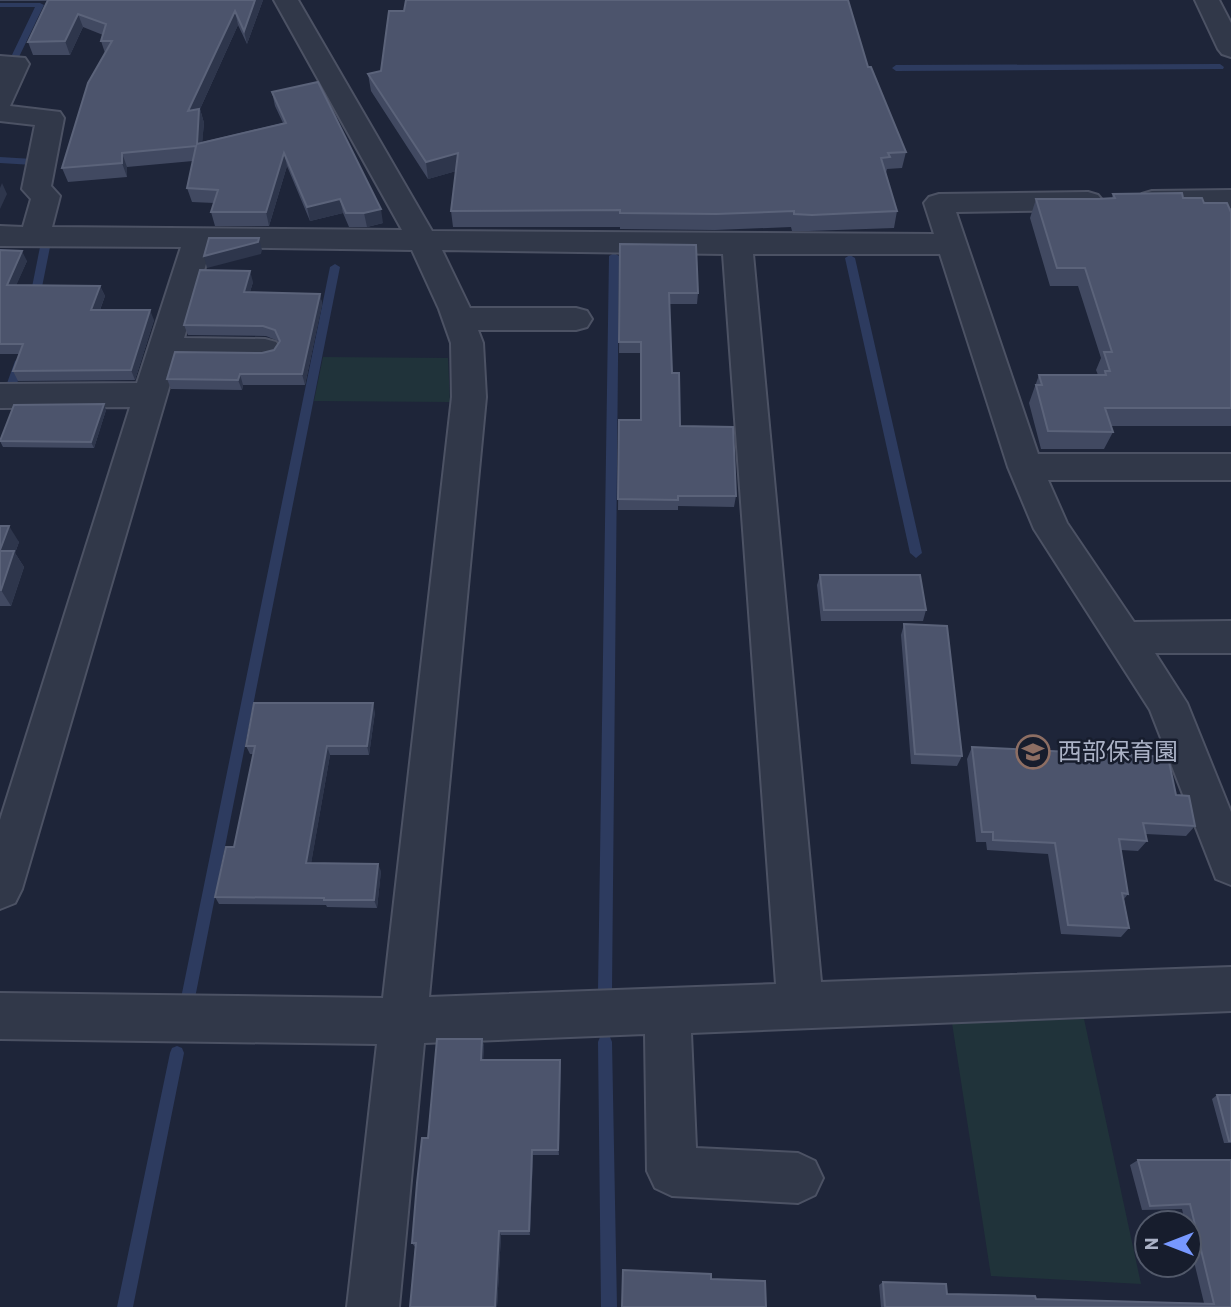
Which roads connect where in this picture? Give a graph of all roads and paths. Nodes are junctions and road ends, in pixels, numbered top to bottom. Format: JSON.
{"nodes":[{"id":1,"x":286,"y":0,"type":"edge"},
{"id":2,"x":1206,"y":0,"type":"edge"},
{"id":3,"x":1231,"y":48,"type":"edge"},
{"id":4,"x":0,"y":64,"type":"edge"},
{"id":5,"x":0,"y":101,"type":"edge"},
{"id":6,"x":0,"y":113,"type":"edge"},
{"id":7,"x":1231,"y":199,"type":"edge"},
{"id":8,"x":0,"y":236,"type":"edge"},
{"id":9,"x":35,"y":236,"type":"junction"},
{"id":10,"x":198,"y":236,"type":"junction"},
{"id":11,"x":423,"y":242,"type":"junction"},
{"id":12,"x":952,"y":244,"type":"junction"},
{"id":13,"x":737,"y":246,"type":"junction"},
{"id":14,"x":459,"y":319,"type":"junction"},
{"id":15,"x":576,"y":319,"type":"dead end"},
{"id":16,"x":164,"y":349,"type":"junction"},
{"id":17,"x":265,"y":350,"type":"edge"},
{"id":18,"x":150,"y":395,"type":"junction"},
{"id":19,"x":0,"y":396,"type":"edge"},
{"id":20,"x":1025,"y":467,"type":"junction"},
{"id":21,"x":1231,"y":467,"type":"edge"},
{"id":22,"x":1231,"y":637,"type":"edge"},
{"id":23,"x":1126,"y":638,"type":"junction"},
{"id":24,"x":1231,"y":864,"type":"edge"},
{"id":25,"x":0,"y":890,"type":"edge"},
{"id":26,"x":1231,"y":989,"type":"edge"},
{"id":27,"x":800,"y":1006,"type":"junction"},
{"id":28,"x":667,"y":1010,"type":"junction"},
{"id":29,"x":0,"y":1016,"type":"edge"},
{"id":30,"x":403,"y":1021,"type":"junction"},
{"id":31,"x":798,"y":1178,"type":"dead end"},
{"id":32,"x":373,"y":1307,"type":"edge"}],
"edges":[{"from":1,"to":11,"type":"street"},
{"from":2,"to":3,"type":"street"},
{"from":4,"to":5,"type":"street"},
{"from":6,"to":9,"type":"street"},
{"from":7,"to":12,"type":"street"},
{"from":8,"to":9,"type":"street"},
{"from":9,"to":10,"type":"street"},
{"from":10,"to":11,"type":"street"},
{"from":10,"to":16,"type":"street"},
{"from":11,"to":13,"type":"street"},
{"from":11,"to":14,"type":"street"},
{"from":12,"to":13,"type":"street"},
{"from":12,"to":20,"type":"street"},
{"from":13,"to":27,"type":"street"},
{"from":14,"to":15,"type":"street"},
{"from":14,"to":30,"type":"street"},
{"from":16,"to":17,"type":"street"},
{"from":16,"to":18,"type":"street"},
{"from":18,"to":19,"type":"street"},
{"from":18,"to":25,"type":"street"},
{"from":20,"to":21,"type":"street"},
{"from":20,"to":23,"type":"street"},
{"from":22,"to":23,"type":"street"},
{"from":23,"to":24,"type":"street"},
{"from":26,"to":27,"type":"street"},
{"from":27,"to":28,"type":"street"},
{"from":28,"to":30,"type":"street"},
{"from":28,"to":31,"type":"street"},
{"from":29,"to":30,"type":"street"},
{"from":30,"to":32,"type":"street"}]}
